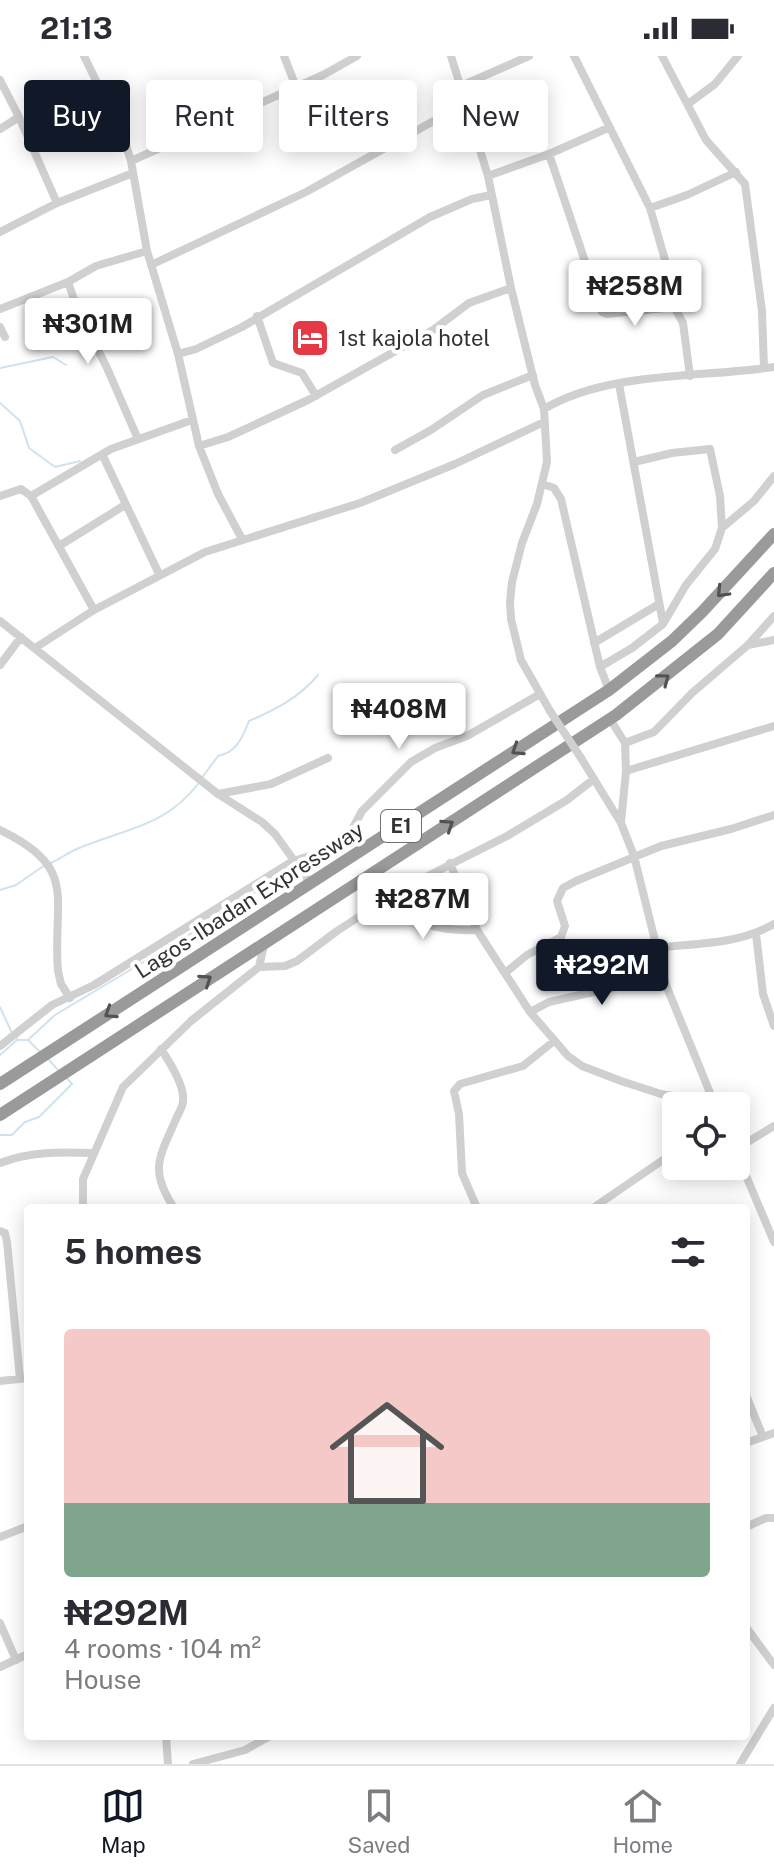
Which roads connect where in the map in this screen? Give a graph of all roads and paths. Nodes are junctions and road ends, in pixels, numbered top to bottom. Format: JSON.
{"nodes":[{"id":1,"x":84,"y":56,"type":"edge"},
{"id":2,"x":284,"y":56,"type":"edge"},
{"id":3,"x":357,"y":56,"type":"edge"},
{"id":4,"x":451,"y":56,"type":"edge"},
{"id":5,"x":529,"y":56,"type":"edge"},
{"id":6,"x":574,"y":56,"type":"edge"},
{"id":7,"x":662,"y":56,"type":"edge"},
{"id":8,"x":738,"y":56,"type":"edge"},
{"id":9,"x":0,"y":80,"type":"edge"},
{"id":10,"x":293,"y":80,"type":"edge"},
{"id":11,"x":310,"y":80,"type":"edge"},
{"id":12,"x":459,"y":80,"type":"edge"},
{"id":13,"x":475,"y":80,"type":"edge"},
{"id":14,"x":279,"y":95,"type":"edge"},
{"id":15,"x":688,"y":104,"type":"junction"},
{"id":16,"x":19,"y":117,"type":"junction"},
{"id":17,"x":433,"y":121,"type":"edge"},
{"id":18,"x":608,"y":128,"type":"junction"},
{"id":19,"x":0,"y":129,"type":"edge"},
{"id":20,"x":481,"y":152,"type":"edge"},
{"id":21,"x":549,"y":154,"type":"junction"},
{"id":22,"x":131,"y":161,"type":"junction"},
{"id":23,"x":736,"y":172,"type":"junction"},
{"id":24,"x":133,"y":173,"type":"junction"},
{"id":25,"x":488,"y":176,"type":"junction"},
{"id":26,"x":491,"y":195,"type":"junction"},
{"id":27,"x":57,"y":203,"type":"junction"},
{"id":28,"x":650,"y":208,"type":"junction"},
{"id":29,"x":0,"y":232,"type":"edge"},
{"id":30,"x":147,"y":251,"type":"junction"},
{"id":31,"x":151,"y":265,"type":"junction"},
{"id":32,"x":68,"y":282,"type":"junction"},
{"id":33,"x":511,"y":288,"type":"junction"},
{"id":34,"x":674,"y":307,"type":"junction"},
{"id":35,"x":0,"y":309,"type":"edge"},
{"id":36,"x":257,"y":316,"type":"junction"},
{"id":37,"x":0,"y":327,"type":"edge"},
{"id":38,"x":5,"y":337,"type":"dead end"},
{"id":39,"x":178,"y":354,"type":"junction"},
{"id":40,"x":769,"y":368,"type":"edge"},
{"id":41,"x":533,"y":375,"type":"junction"},
{"id":42,"x":690,"y":376,"type":"junction"},
{"id":43,"x":619,"y":384,"type":"junction"},
{"id":44,"x":316,"y":396,"type":"junction"},
{"id":45,"x":544,"y":409,"type":"junction"},
{"id":46,"x":192,"y":420,"type":"junction"},
{"id":47,"x":544,"y":422,"type":"junction"},
{"id":48,"x":138,"y":439,"type":"junction"},
{"id":49,"x":199,"y":446,"type":"junction"},
{"id":50,"x":395,"y":450,"type":"dead end"},
{"id":51,"x":102,"y":454,"type":"junction"},
{"id":52,"x":634,"y":462,"type":"junction"},
{"id":53,"x":774,"y":476,"type":"edge"},
{"id":54,"x":543,"y":484,"type":"junction"},
{"id":55,"x":0,"y":496,"type":"edge"},
{"id":56,"x":31,"y":496,"type":"junction"},
{"id":57,"x":125,"y":505,"type":"junction"},
{"id":58,"x":722,"y":528,"type":"junction"},
{"id":59,"x":774,"y":534,"type":"edge"},
{"id":60,"x":242,"y":539,"type":"junction"},
{"id":61,"x":59,"y":546,"type":"junction"},
{"id":62,"x":774,"y":573,"type":"edge"},
{"id":63,"x":159,"y":574,"type":"junction"},
{"id":64,"x":659,"y":604,"type":"junction"},
{"id":65,"x":94,"y":610,"type":"junction"},
{"id":66,"x":774,"y":616,"type":"edge"},
{"id":67,"x":0,"y":621,"type":"edge"},
{"id":68,"x":663,"y":624,"type":"junction"},
{"id":69,"x":21,"y":637,"type":"junction"},
{"id":70,"x":774,"y":640,"type":"edge"},
{"id":71,"x":594,"y":643,"type":"junction"},
{"id":72,"x":748,"y":645,"type":"junction"},
{"id":73,"x":35,"y":648,"type":"junction"},
{"id":74,"x":0,"y":665,"type":"edge"},
{"id":75,"x":600,"y":667,"type":"junction"},
{"id":76,"x":609,"y":690,"type":"junction"},
{"id":77,"x":540,"y":694,"type":"junction"},
{"id":78,"x":610,"y":719,"type":"junction"},
{"id":79,"x":774,"y":726,"type":"edge"},
{"id":80,"x":625,"y":743,"type":"junction"},
{"id":81,"x":328,"y":758,"type":"dead end"},
{"id":82,"x":626,"y":771,"type":"junction"},
{"id":83,"x":594,"y":779,"type":"junction"},
{"id":84,"x":218,"y":794,"type":"junction"},
{"id":85,"x":774,"y":815,"type":"edge"},
{"id":86,"x":621,"y":823,"type":"junction"},
{"id":87,"x":0,"y":830,"type":"edge"},
{"id":88,"x":634,"y":856,"type":"junction"},
{"id":89,"x":293,"y":861,"type":"junction"},
{"id":90,"x":450,"y":863,"type":"junction"},
{"id":91,"x":311,"y":884,"type":"junction"},
{"id":92,"x":379,"y":904,"type":"junction"},
{"id":93,"x":774,"y":924,"type":"edge"},
{"id":94,"x":477,"y":930,"type":"junction"},
{"id":95,"x":756,"y":934,"type":"junction"},
{"id":96,"x":265,"y":941,"type":"junction"},
{"id":97,"x":655,"y":948,"type":"junction"},
{"id":98,"x":259,"y":967,"type":"junction"},
{"id":99,"x":661,"y":971,"type":"junction"},
{"id":100,"x":505,"y":973,"type":"junction"},
{"id":101,"x":70,"y":998,"type":"junction"},
{"id":102,"x":530,"y":1012,"type":"junction"},
{"id":103,"x":773,"y":1019,"type":"edge"},
{"id":104,"x":554,"y":1041,"type":"junction"},
{"id":105,"x":0,"y":1046,"type":"edge"},
{"id":106,"x":161,"y":1049,"type":"junction"},
{"id":107,"x":0,"y":1084,"type":"edge"},
{"id":108,"x":710,"y":1092,"type":"edge"},
{"id":109,"x":662,"y":1094,"type":"edge"},
{"id":110,"x":0,"y":1115,"type":"edge"},
{"id":111,"x":774,"y":1126,"type":"edge"},
{"id":112,"x":750,"y":1141,"type":"edge"},
{"id":113,"x":93,"y":1153,"type":"junction"},
{"id":114,"x":662,"y":1161,"type":"edge"},
{"id":115,"x":0,"y":1163,"type":"edge"},
{"id":116,"x":748,"y":1180,"type":"edge"},
{"id":117,"x":83,"y":1204,"type":"edge"},
{"id":118,"x":171,"y":1204,"type":"edge"},
{"id":119,"x":475,"y":1204,"type":"edge"},
{"id":120,"x":599,"y":1204,"type":"edge"},
{"id":121,"x":0,"y":1231,"type":"edge"},
{"id":122,"x":774,"y":1242,"type":"edge"},
{"id":123,"x":5,"y":1280,"type":"edge"},
{"id":124,"x":24,"y":1378,"type":"edge"},
{"id":125,"x":0,"y":1381,"type":"edge"},
{"id":126,"x":750,"y":1405,"type":"edge"},
{"id":127,"x":774,"y":1433,"type":"edge"},
{"id":128,"x":763,"y":1437,"type":"junction"},
{"id":129,"x":750,"y":1442,"type":"edge"},
{"id":130,"x":774,"y":1518,"type":"edge"},
{"id":131,"x":750,"y":1526,"type":"edge"},
{"id":132,"x":24,"y":1528,"type":"edge"},
{"id":133,"x":0,"y":1537,"type":"edge"},
{"id":134,"x":0,"y":1623,"type":"edge"},
{"id":135,"x":750,"y":1633,"type":"edge"},
{"id":136,"x":757,"y":1644,"type":"junction"},
{"id":137,"x":750,"y":1645,"type":"edge"},
{"id":138,"x":24,"y":1656,"type":"edge"},
{"id":139,"x":16,"y":1660,"type":"junction"},
{"id":140,"x":774,"y":1665,"type":"edge"},
{"id":141,"x":0,"y":1667,"type":"edge"},
{"id":142,"x":774,"y":1708,"type":"edge"},
{"id":143,"x":166,"y":1740,"type":"edge"},
{"id":144,"x":263,"y":1740,"type":"edge"},
{"id":145,"x":168,"y":1764,"type":"edge"},
{"id":146,"x":193,"y":1764,"type":"edge"},
{"id":147,"x":740,"y":1764,"type":"edge"}],
"edges":[{"from":1,"to":22,"type":"street"},
{"from":2,"to":10,"type":"street"},
{"from":3,"to":11,"type":"street"},
{"from":4,"to":12,"type":"street"},
{"from":5,"to":13,"type":"street"},
{"from":6,"to":18,"type":"street"},
{"from":7,"to":15,"type":"street"},
{"from":8,"to":15,"type":"street"},
{"from":9,"to":16,"type":"street"},
{"from":14,"to":22,"type":"street"},
{"from":15,"to":23,"type":"street"},
{"from":16,"to":19,"type":"street"},
{"from":16,"to":27,"type":"street"},
{"from":17,"to":31,"type":"street"},
{"from":18,"to":21,"type":"street"},
{"from":18,"to":28,"type":"street"},
{"from":20,"to":25,"type":"street"},
{"from":21,"to":25,"type":"street"},
{"from":21,"to":34,"type":"street"},
{"from":22,"to":24,"type":"street"},
{"from":23,"to":28,"type":"street"},
{"from":23,"to":40,"type":"street"},
{"from":24,"to":27,"type":"street"},
{"from":24,"to":30,"type":"street"},
{"from":25,"to":26,"type":"street"},
{"from":26,"to":33,"type":"street"},
{"from":26,"to":36,"type":"street"},
{"from":27,"to":29,"type":"street"},
{"from":28,"to":34,"type":"street"},
{"from":30,"to":31,"type":"street"},
{"from":30,"to":32,"type":"street"},
{"from":31,"to":39,"type":"street"},
{"from":32,"to":35,"type":"street"},
{"from":32,"to":48,"type":"street"},
{"from":33,"to":41,"type":"street"},
{"from":33,"to":44,"type":"street"},
{"from":34,"to":42,"type":"street"},
{"from":36,"to":39,"type":"street"},
{"from":36,"to":44,"type":"street"},
{"from":37,"to":38,"type":"street"},
{"from":39,"to":46,"type":"street"},
{"from":40,"to":42,"type":"street"},
{"from":41,"to":45,"type":"street"},
{"from":41,"to":50,"type":"street"},
{"from":42,"to":43,"type":"street"},
{"from":43,"to":45,"type":"street"},
{"from":43,"to":52,"type":"street"},
{"from":44,"to":49,"type":"street"},
{"from":45,"to":47,"type":"street"},
{"from":46,"to":48,"type":"street"},
{"from":46,"to":49,"type":"street"},
{"from":47,"to":54,"type":"street"},
{"from":47,"to":60,"type":"street"},
{"from":48,"to":51,"type":"street"},
{"from":49,"to":60,"type":"street"},
{"from":51,"to":56,"type":"street"},
{"from":51,"to":57,"type":"street"},
{"from":52,"to":58,"type":"street"},
{"from":52,"to":64,"type":"street"},
{"from":53,"to":58,"type":"street"},
{"from":54,"to":71,"type":"street"},
{"from":54,"to":77,"type":"street"},
{"from":55,"to":56,"type":"street"},
{"from":56,"to":61,"type":"street"},
{"from":57,"to":61,"type":"street"},
{"from":57,"to":63,"type":"street"},
{"from":58,"to":68,"type":"street"},
{"from":59,"to":76,"type":"highway","name":"Lagos-Ibadan Expressway","number":"E1","one_way":true},
{"from":60,"to":63,"type":"street"},
{"from":61,"to":65,"type":"street"},
{"from":78,"to":62,"type":"highway","name":"Lagos-Ibadan Expressway","number":"E1","one_way":true},
{"from":63,"to":65,"type":"street"},
{"from":64,"to":68,"type":"street"},
{"from":64,"to":71,"type":"street"},
{"from":65,"to":73,"type":"street"},
{"from":66,"to":72,"type":"street"},
{"from":67,"to":69,"type":"street"},
{"from":68,"to":75,"type":"street"},
{"from":69,"to":73,"type":"street"},
{"from":69,"to":74,"type":"street"},
{"from":70,"to":72,"type":"street"},
{"from":71,"to":75,"type":"street"},
{"from":72,"to":80,"type":"street"},
{"from":73,"to":84,"type":"street"},
{"from":75,"to":76,"type":"street"},
{"from":76,"to":91,"type":"highway","name":"Lagos-Ibadan Expressway","number":"E1","one_way":true},
{"from":77,"to":83,"type":"street","bridge":true},
{"from":77,"to":89,"type":"street"},
{"from":78,"to":80,"type":"street"},
{"from":96,"to":78,"type":"highway","name":"Lagos-Ibadan Expressway","number":"E1","one_way":true},
{"from":79,"to":82,"type":"street"},
{"from":80,"to":82,"type":"street"},
{"from":81,"to":84,"type":"street"},
{"from":82,"to":86,"type":"street"},
{"from":83,"to":86,"type":"street"},
{"from":83,"to":90,"type":"street"},
{"from":84,"to":89,"type":"street"},
{"from":85,"to":88,"type":"street"},
{"from":86,"to":88,"type":"street"},
{"from":87,"to":101,"type":"street"},
{"from":88,"to":97,"type":"street"},
{"from":88,"to":100,"type":"street"},
{"from":89,"to":91,"type":"street"},
{"from":89,"to":101,"type":"street"},
{"from":90,"to":92,"type":"street"},
{"from":90,"to":94,"type":"street"},
{"from":91,"to":107,"type":"highway","name":"Lagos-Ibadan Expressway","number":"E1","one_way":true},
{"from":92,"to":94,"type":"street"},
{"from":92,"to":98,"type":"street"},
{"from":93,"to":95,"type":"street"},
{"from":94,"to":100,"type":"street"},
{"from":95,"to":97,"type":"street"},
{"from":95,"to":103,"type":"street"},
{"from":96,"to":98,"type":"street"},
{"from":110,"to":96,"type":"highway","name":"Lagos-Ibadan Expressway","number":"E1","one_way":true},
{"from":97,"to":99,"type":"street"},
{"from":98,"to":106,"type":"street"},
{"from":99,"to":102,"type":"street"},
{"from":99,"to":108,"type":"street"},
{"from":100,"to":102,"type":"street"},
{"from":101,"to":105,"type":"street"},
{"from":102,"to":104,"type":"street"},
{"from":104,"to":109,"type":"street"},
{"from":104,"to":119,"type":"street"},
{"from":106,"to":113,"type":"street"},
{"from":106,"to":118,"type":"street"},
{"from":111,"to":112,"type":"street"},
{"from":113,"to":115,"type":"street"},
{"from":113,"to":117,"type":"street"},
{"from":114,"to":120,"type":"street"},
{"from":116,"to":122,"type":"street"},
{"from":121,"to":123,"type":"street"},
{"from":123,"to":124,"type":"street"},
{"from":124,"to":125,"type":"street"},
{"from":126,"to":128,"type":"street"},
{"from":127,"to":128,"type":"street"},
{"from":128,"to":129,"type":"street"},
{"from":130,"to":131,"type":"street"},
{"from":132,"to":133,"type":"street"},
{"from":134,"to":139,"type":"street"},
{"from":135,"to":136,"type":"street"},
{"from":136,"to":137,"type":"street"},
{"from":136,"to":140,"type":"street"},
{"from":138,"to":139,"type":"street"},
{"from":139,"to":141,"type":"street"},
{"from":142,"to":147,"type":"street"},
{"from":143,"to":145,"type":"street"},
{"from":144,"to":146,"type":"street"}]}
